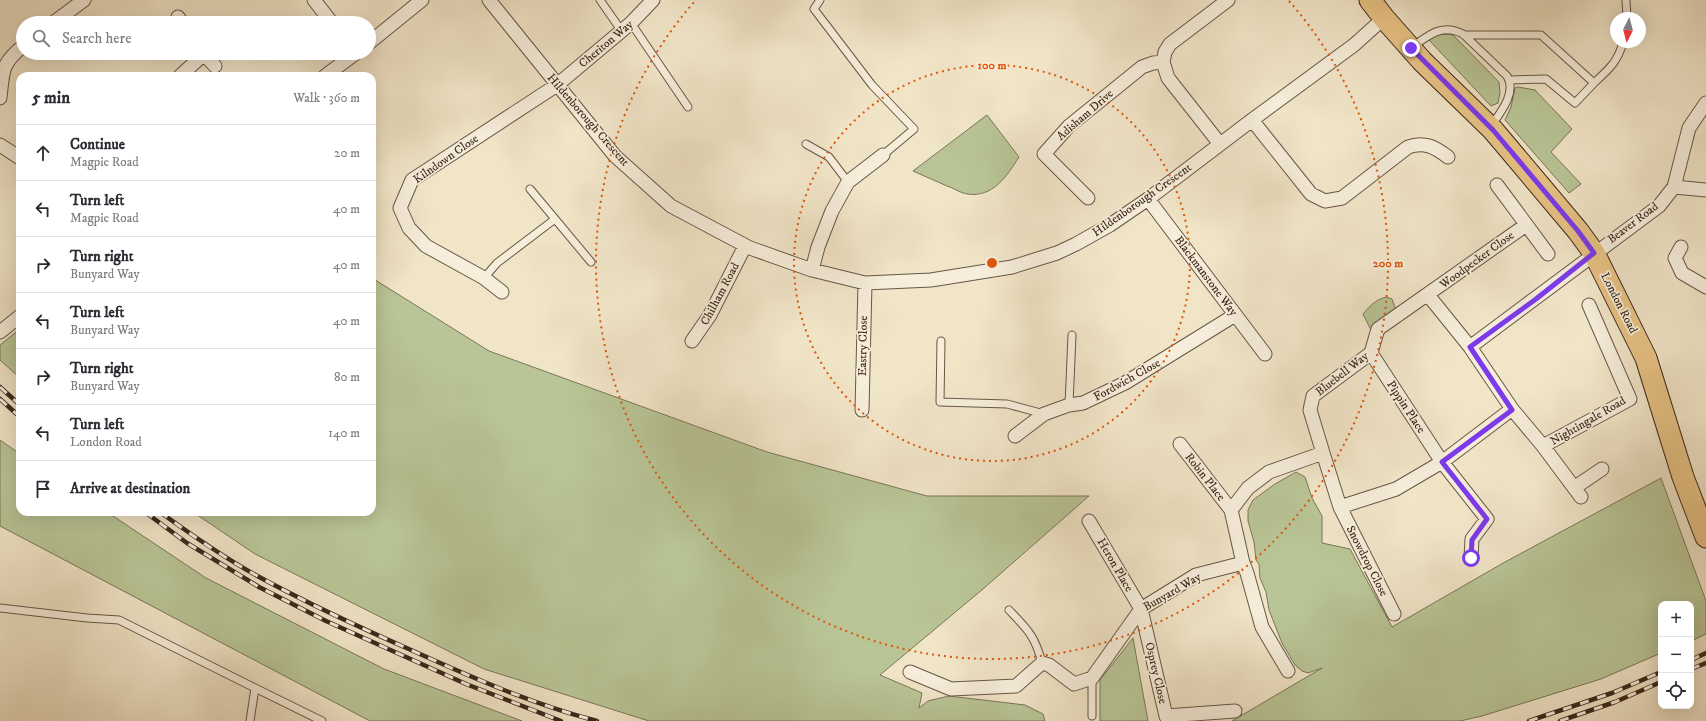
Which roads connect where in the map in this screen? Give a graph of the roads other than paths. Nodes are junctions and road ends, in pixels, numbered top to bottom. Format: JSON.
{"nodes":[{"id":1,"x":84,"y":0,"type":"edge"},
{"id":2,"x":314,"y":0,"type":"edge"},
{"id":3,"x":422,"y":0,"type":"edge"},
{"id":4,"x":489,"y":0,"type":"edge"},
{"id":5,"x":600,"y":0,"type":"edge"},
{"id":6,"x":653,"y":0,"type":"edge"},
{"id":7,"x":820,"y":0,"type":"edge"},
{"id":8,"x":1228,"y":0,"type":"edge"},
{"id":9,"x":1370,"y":0,"type":"edge"},
{"id":10,"x":1626,"y":0,"type":"edge"},
{"id":11,"x":1627,"y":12,"type":"edge"},
{"id":12,"x":62,"y":16,"type":"edge"},
{"id":13,"x":327,"y":16,"type":"edge"},
{"id":14,"x":1384,"y":18,"type":"junction"},
{"id":15,"x":626,"y":27,"type":"junction"},
{"id":16,"x":1464,"y":35,"type":"junction"},
{"id":17,"x":376,"y":36,"type":"edge"},
{"id":18,"x":1411,"y":48,"type":"junction"},
{"id":19,"x":1621,"y":48,"type":"edge"},
{"id":20,"x":16,"y":52,"type":"edge"},
{"id":21,"x":197,"y":60,"type":"edge"},
{"id":22,"x":210,"y":60,"type":"edge"},
{"id":23,"x":347,"y":60,"type":"edge"},
{"id":24,"x":1163,"y":62,"type":"junction"},
{"id":25,"x":215,"y":66,"type":"dead end"},
{"id":26,"x":184,"y":72,"type":"edge"},
{"id":27,"x":330,"y":72,"type":"edge"},
{"id":28,"x":1510,"y":80,"type":"junction"},
{"id":29,"x":1594,"y":83,"type":"junction"},
{"id":30,"x":557,"y":85,"type":"junction"},
{"id":31,"x":0,"y":98,"type":"edge"},
{"id":32,"x":1706,"y":103,"type":"edge"},
{"id":33,"x":688,"y":107,"type":"dead end"},
{"id":34,"x":1252,"y":120,"type":"junction"},
{"id":35,"x":1490,"y":127,"type":"junction"},
{"id":36,"x":806,"y":144,"type":"dead end"},
{"id":37,"x":1220,"y":144,"type":"junction"},
{"id":38,"x":0,"y":146,"type":"edge"},
{"id":39,"x":883,"y":155,"type":"joint"},
{"id":40,"x":16,"y":156,"type":"edge"},
{"id":41,"x":1448,"y":157,"type":"dead end"},
{"id":42,"x":848,"y":182,"type":"junction"},
{"id":43,"x":1496,"y":185,"type":"dead end"},
{"id":44,"x":1674,"y":186,"type":"junction"},
{"id":45,"x":530,"y":188,"type":"dead end"},
{"id":46,"x":1706,"y":190,"type":"edge"},
{"id":47,"x":1088,"y":198,"type":"dead end"},
{"id":48,"x":1148,"y":199,"type":"junction"},
{"id":49,"x":555,"y":219,"type":"junction"},
{"id":50,"x":1526,"y":225,"type":"junction"},
{"id":51,"x":745,"y":246,"type":"junction"},
{"id":52,"x":1681,"y":246,"type":"dead end"},
{"id":53,"x":1594,"y":253,"type":"junction"},
{"id":54,"x":1548,"y":254,"type":"dead end"},
{"id":55,"x":591,"y":262,"type":"dead end"},
{"id":56,"x":812,"y":270,"type":"junction"},
{"id":57,"x":484,"y":278,"type":"junction"},
{"id":58,"x":865,"y":283,"type":"junction"},
{"id":59,"x":1706,"y":287,"type":"edge"},
{"id":60,"x":502,"y":292,"type":"dead end"},
{"id":61,"x":1428,"y":295,"type":"junction"},
{"id":62,"x":1589,"y":305,"type":"dead end"},
{"id":63,"x":1235,"y":314,"type":"junction"},
{"id":64,"x":16,"y":319,"type":"edge"},
{"id":65,"x":0,"y":332,"type":"edge"},
{"id":66,"x":1072,"y":335,"type":"dead end"},
{"id":67,"x":692,"y":341,"type":"dead end"},
{"id":68,"x":941,"y":341,"type":"dead end"},
{"id":69,"x":1470,"y":347,"type":"junction"},
{"id":70,"x":1371,"y":353,"type":"junction"},
{"id":71,"x":1265,"y":354,"type":"dead end"},
{"id":72,"x":1070,"y":405,"type":"junction"},
{"id":73,"x":862,"y":410,"type":"dead end"},
{"id":74,"x":1512,"y":410,"type":"junction"},
{"id":75,"x":1044,"y":414,"type":"junction"},
{"id":76,"x":1015,"y":436,"type":"dead end"},
{"id":77,"x":1180,"y":444,"type":"dead end"},
{"id":78,"x":1543,"y":446,"type":"junction"},
{"id":79,"x":1323,"y":453,"type":"junction"},
{"id":80,"x":1442,"y":462,"type":"junction"},
{"id":81,"x":1602,"y":469,"type":"dead end"},
{"id":82,"x":1340,"y":507,"type":"junction"},
{"id":83,"x":1231,"y":510,"type":"junction"},
{"id":84,"x":1089,"y":521,"type":"dead end"},
{"id":85,"x":1706,"y":537,"type":"edge"},
{"id":86,"x":1471,"y":558,"type":"dead end"},
{"id":87,"x":1243,"y":563,"type":"junction"},
{"id":88,"x":0,"y":608,"type":"edge"},
{"id":89,"x":1141,"y":609,"type":"junction"},
{"id":90,"x":1009,"y":610,"type":"dead end"},
{"id":91,"x":1394,"y":614,"type":"dead end"},
{"id":92,"x":1042,"y":663,"type":"junction"},
{"id":93,"x":1288,"y":671,"type":"dead end"},
{"id":94,"x":910,"y":672,"type":"dead end"},
{"id":95,"x":1092,"y":678,"type":"junction"},
{"id":96,"x":255,"y":688,"type":"junction"},
{"id":97,"x":1235,"y":711,"type":"dead end"},
{"id":98,"x":1092,"y":716,"type":"dead end"},
{"id":99,"x":250,"y":721,"type":"edge"},
{"id":100,"x":322,"y":721,"type":"edge"}],
"edges":[{"from":1,"to":12,"type":"street"},
{"from":2,"to":13,"type":"street"},
{"from":3,"to":17,"type":"street"},
{"from":4,"to":30,"type":"street","name":"Hildenborough Crescent"},
{"from":5,"to":15,"type":"lane"},
{"from":6,"to":15,"type":"street","name":"Cheriton Way"},
{"from":7,"to":39,"type":"lane"},
{"from":8,"to":24,"type":"street"},
{"from":9,"to":14,"type":"main road","name":"London Road"},
{"from":10,"to":11,"type":"lane"},
{"from":14,"to":18,"type":"main road","name":"London Road"},
{"from":14,"to":34,"type":"street","name":"Hildenborough Crescent"},
{"from":15,"to":30,"type":"street","name":"Cheriton Way"},
{"from":15,"to":33,"type":"lane"},
{"from":16,"to":18,"type":"lane"},
{"from":16,"to":28,"type":"lane"},
{"from":16,"to":29,"type":"lane"},
{"from":18,"to":35,"type":"main road","name":"London Road"},
{"from":19,"to":29,"type":"lane"},
{"from":20,"to":31,"type":"street"},
{"from":21,"to":26,"type":"street"},
{"from":22,"to":25,"type":"street"},
{"from":23,"to":27,"type":"street"},
{"from":24,"to":37,"type":"street"},
{"from":24,"to":47,"type":"street","name":"Adisham Drive"},
{"from":28,"to":29,"type":"lane"},
{"from":28,"to":35,"type":"lane"},
{"from":30,"to":51,"type":"street","name":"Hildenborough Crescent"},
{"from":30,"to":57,"type":"street","name":"Kilndown Close"},
{"from":32,"to":44,"type":"street","name":"Beaver Road"},
{"from":34,"to":37,"type":"street","name":"Hildenborough Crescent"},
{"from":34,"to":41,"type":"street"},
{"from":35,"to":53,"type":"main road","name":"London Road"},
{"from":36,"to":42,"type":"lane"},
{"from":37,"to":48,"type":"street","name":"Hildenborough Crescent"},
{"from":38,"to":40,"type":"street"},
{"from":39,"to":42,"type":"street"},
{"from":42,"to":56,"type":"street"},
{"from":43,"to":50,"type":"street"},
{"from":44,"to":46,"type":"street"},
{"from":44,"to":53,"type":"street","name":"Beaver Road"},
{"from":45,"to":49,"type":"lane"},
{"from":48,"to":58,"type":"street","name":"Hildenborough Crescent"},
{"from":48,"to":63,"type":"street","name":"Blackmanstone Way"},
{"from":49,"to":55,"type":"lane"},
{"from":49,"to":57,"type":"lane"},
{"from":50,"to":54,"type":"street"},
{"from":50,"to":61,"type":"street","name":"Woodpecker Close"},
{"from":51,"to":56,"type":"street","name":"Hildenborough Crescent"},
{"from":51,"to":67,"type":"street","name":"Chilham Road"},
{"from":52,"to":59,"type":"street"},
{"from":53,"to":69,"type":"street"},
{"from":53,"to":85,"type":"main road","name":"London Road"},
{"from":56,"to":58,"type":"street","name":"Hildenborough Crescent"},
{"from":57,"to":60,"type":"street","name":"Kilndown Close"},
{"from":58,"to":73,"type":"street","name":"Eastry Close"},
{"from":61,"to":69,"type":"street"},
{"from":61,"to":70,"type":"street","name":"Bluebell Way"},
{"from":62,"to":78,"type":"street","name":"Nightingale Road"},
{"from":63,"to":71,"type":"street","name":"Blackmanstone Way"},
{"from":63,"to":72,"type":"street","name":"Fordwich Close"},
{"from":64,"to":65,"type":"street"},
{"from":66,"to":72,"type":"lane"},
{"from":68,"to":75,"type":"lane"},
{"from":69,"to":74,"type":"street"},
{"from":70,"to":79,"type":"street","name":"Bluebell Way"},
{"from":70,"to":80,"type":"street","name":"Pippin Place"},
{"from":72,"to":75,"type":"street","name":"Fordwich Close"},
{"from":74,"to":78,"type":"street","name":"Nightingale Road"},
{"from":74,"to":80,"type":"street"},
{"from":75,"to":76,"type":"street","name":"Fordwich Close"},
{"from":77,"to":83,"type":"street","name":"Robin Place"},
{"from":78,"to":81,"type":"street"},
{"from":79,"to":82,"type":"street"},
{"from":79,"to":83,"type":"street"},
{"from":80,"to":82,"type":"street"},
{"from":80,"to":86,"type":"street","name":"Pippin Place"},
{"from":82,"to":91,"type":"street","name":"Snowdrop Close"},
{"from":83,"to":87,"type":"street"},
{"from":84,"to":89,"type":"street","name":"Heron Place"},
{"from":87,"to":89,"type":"street","name":"Bunyard Way"},
{"from":87,"to":93,"type":"street"},
{"from":88,"to":96,"type":"lane"},
{"from":89,"to":95,"type":"street","name":"Bunyard Way"},
{"from":89,"to":97,"type":"street","name":"Osprey Close"},
{"from":90,"to":92,"type":"lane"},
{"from":92,"to":94,"type":"street"},
{"from":92,"to":95,"type":"street"},
{"from":95,"to":98,"type":"lane"},
{"from":96,"to":99,"type":"lane"},
{"from":96,"to":100,"type":"lane"}]}
